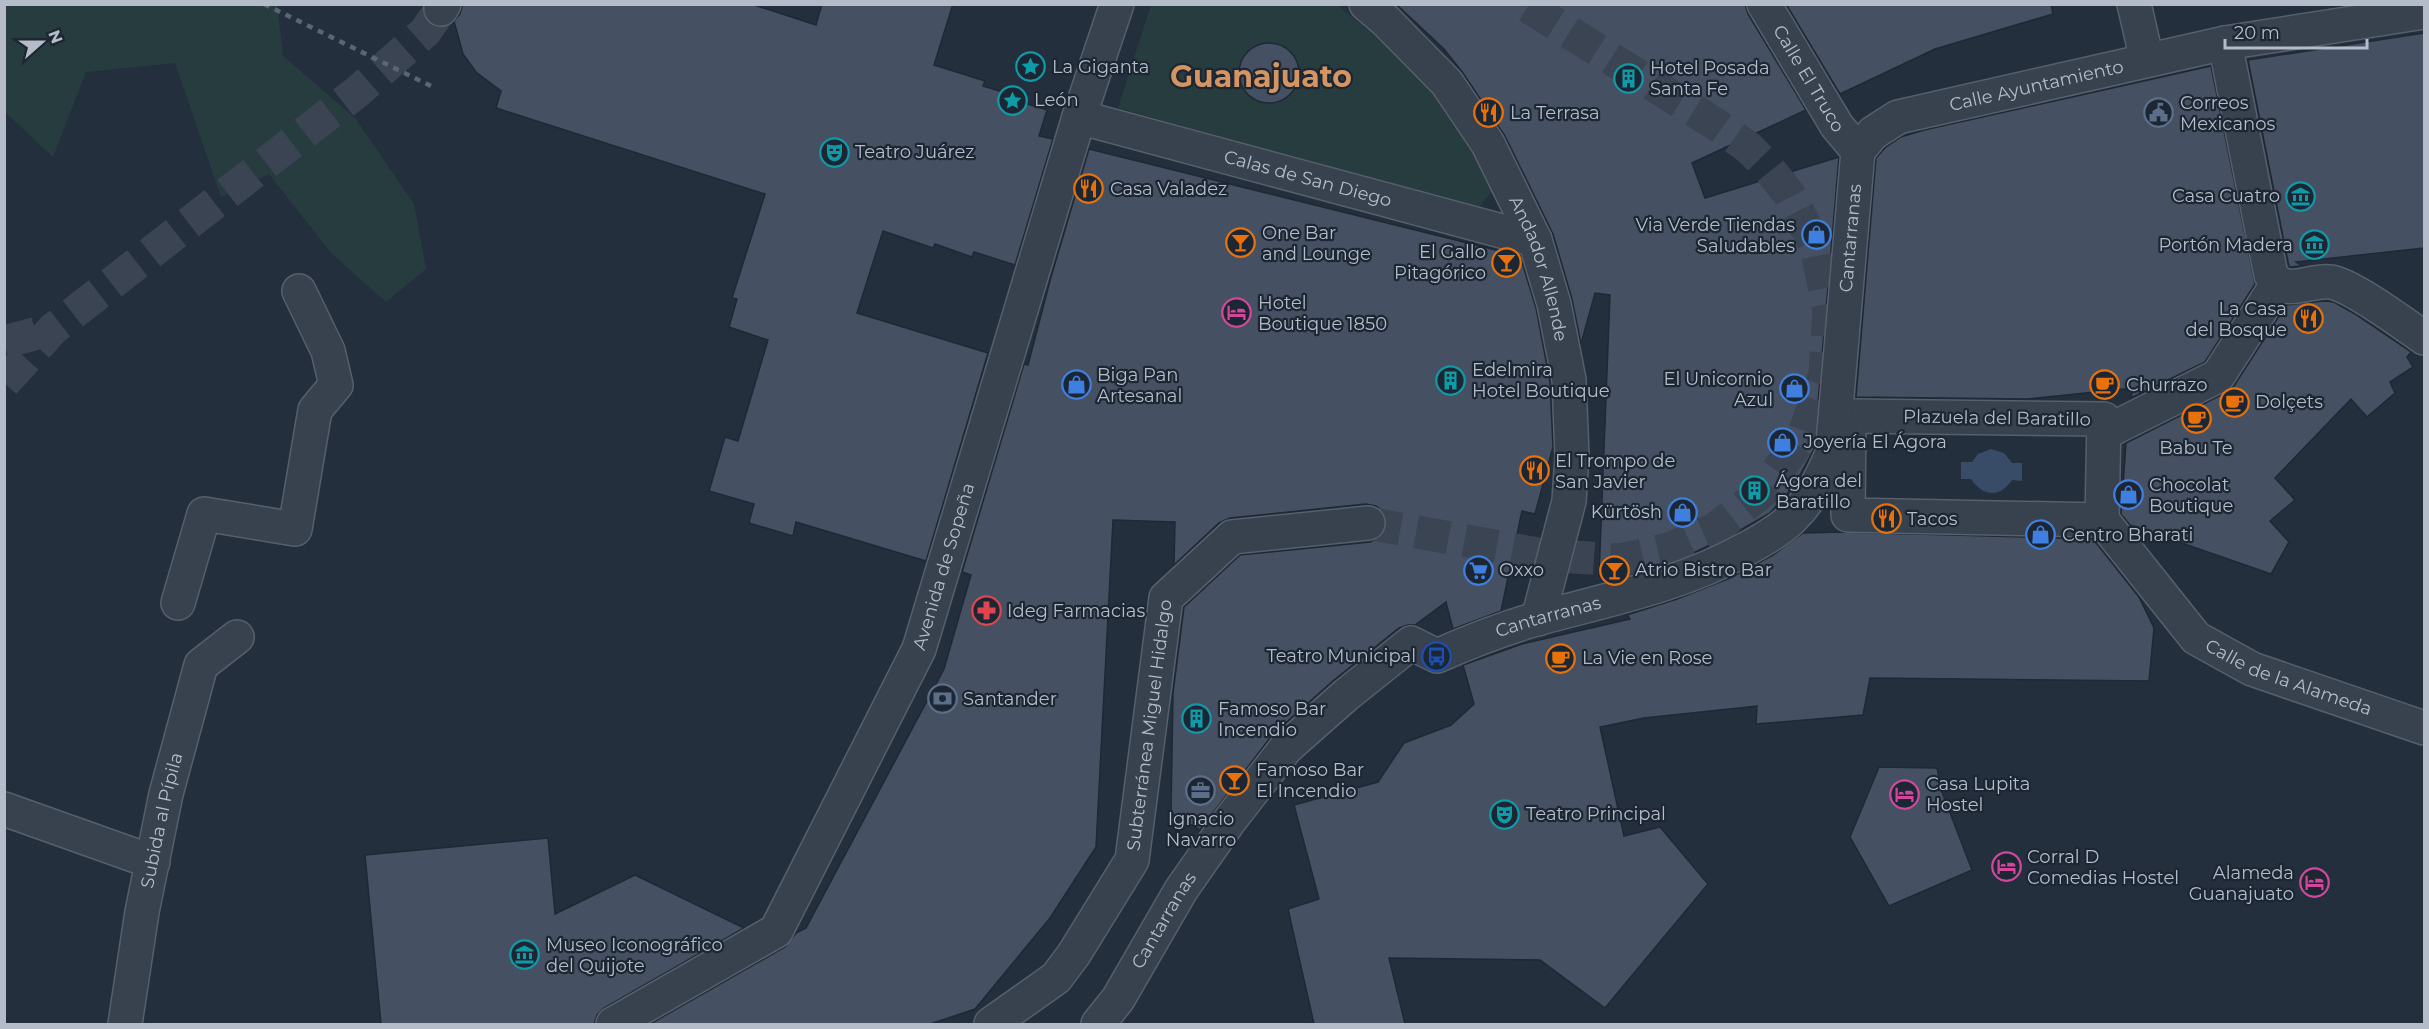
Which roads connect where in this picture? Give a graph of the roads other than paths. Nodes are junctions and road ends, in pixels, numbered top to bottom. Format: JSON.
{"nodes":[{"id":1,"x":1117,"y":4,"type":"edge"},
{"id":2,"x":1366,"y":4,"type":"edge"},
{"id":3,"x":1764,"y":4,"type":"edge"},
{"id":4,"x":2134,"y":4,"type":"edge"},
{"id":5,"x":2424,"y":12,"type":"edge"},
{"id":6,"x":2225,"y":43,"type":"junction"},
{"id":7,"x":2147,"y":60,"type":"junction"},
{"id":8,"x":1079,"y":117,"type":"junction"},
{"id":9,"x":1858,"y":151,"type":"junction"},
{"id":10,"x":1535,"y":240,"type":"junction"},
{"id":11,"x":2278,"y":283,"type":"junction"},
{"id":12,"x":299,"y":291,"type":"dead end"},
{"id":13,"x":2424,"y":338,"type":"edge"},
{"id":14,"x":2104,"y":433,"type":"junction"},
{"id":15,"x":2102,"y":520,"type":"junction"},
{"id":16,"x":1368,"y":523,"type":"tunnel mouth"},
{"id":17,"x":178,"y":603,"type":"dead end"},
{"id":18,"x":1538,"y":619,"type":"junction"},
{"id":19,"x":237,"y":637,"type":"dead end"},
{"id":20,"x":2424,"y":728,"type":"edge"},
{"id":21,"x":4,"y":809,"type":"edge"},
{"id":22,"x":153,"y":862,"type":"junction"},
{"id":23,"x":125,"y":1024,"type":"edge"},
{"id":24,"x":613,"y":1024,"type":"edge"},
{"id":25,"x":992,"y":1024,"type":"edge"},
{"id":26,"x":1098,"y":1024,"type":"edge"}],
"edges":[{"from":1,"to":8,"type":"street","name":"Avenida de Sopeña"},
{"from":2,"to":10,"type":"street","name":"Andador Allende"},
{"from":3,"to":9,"type":"street","name":"Calle El Truco"},
{"from":4,"to":7,"type":"street"},
{"from":5,"to":6,"type":"street","name":"Calle Ayuntamiento"},
{"from":6,"to":7,"type":"street","name":"Calle Ayuntamiento"},
{"from":6,"to":11,"type":"street"},
{"from":7,"to":9,"type":"street","name":"Calle Ayuntamiento"},
{"from":8,"to":10,"type":"street","name":"Calas de San Diego"},
{"from":8,"to":24,"type":"street","name":"Avenida de Sopeña"},
{"from":9,"to":18,"type":"street","name":"Cantarranas"},
{"from":10,"to":18,"type":"street","name":"Andador Allende"},
{"from":11,"to":13,"type":"street"},
{"from":11,"to":14,"type":"street"},
{"from":12,"to":17,"type":"street"},
{"from":14,"to":15,"type":"street","name":"Plazuela del Baratillo"},
{"from":14,"to":15,"type":"street","name":"Plazuela del Baratillo"},
{"from":15,"to":20,"type":"street","name":"Calle de la Alameda"},
{"from":16,"to":25,"type":"street","name":"Subterránea Miguel Hidalgo"},
{"from":18,"to":26,"type":"street","name":"Cantarranas"},
{"from":19,"to":22,"type":"street","name":"Subida al Pípila"},
{"from":21,"to":22,"type":"street"},
{"from":22,"to":23,"type":"street","name":"Subida al Pípila"}]}
